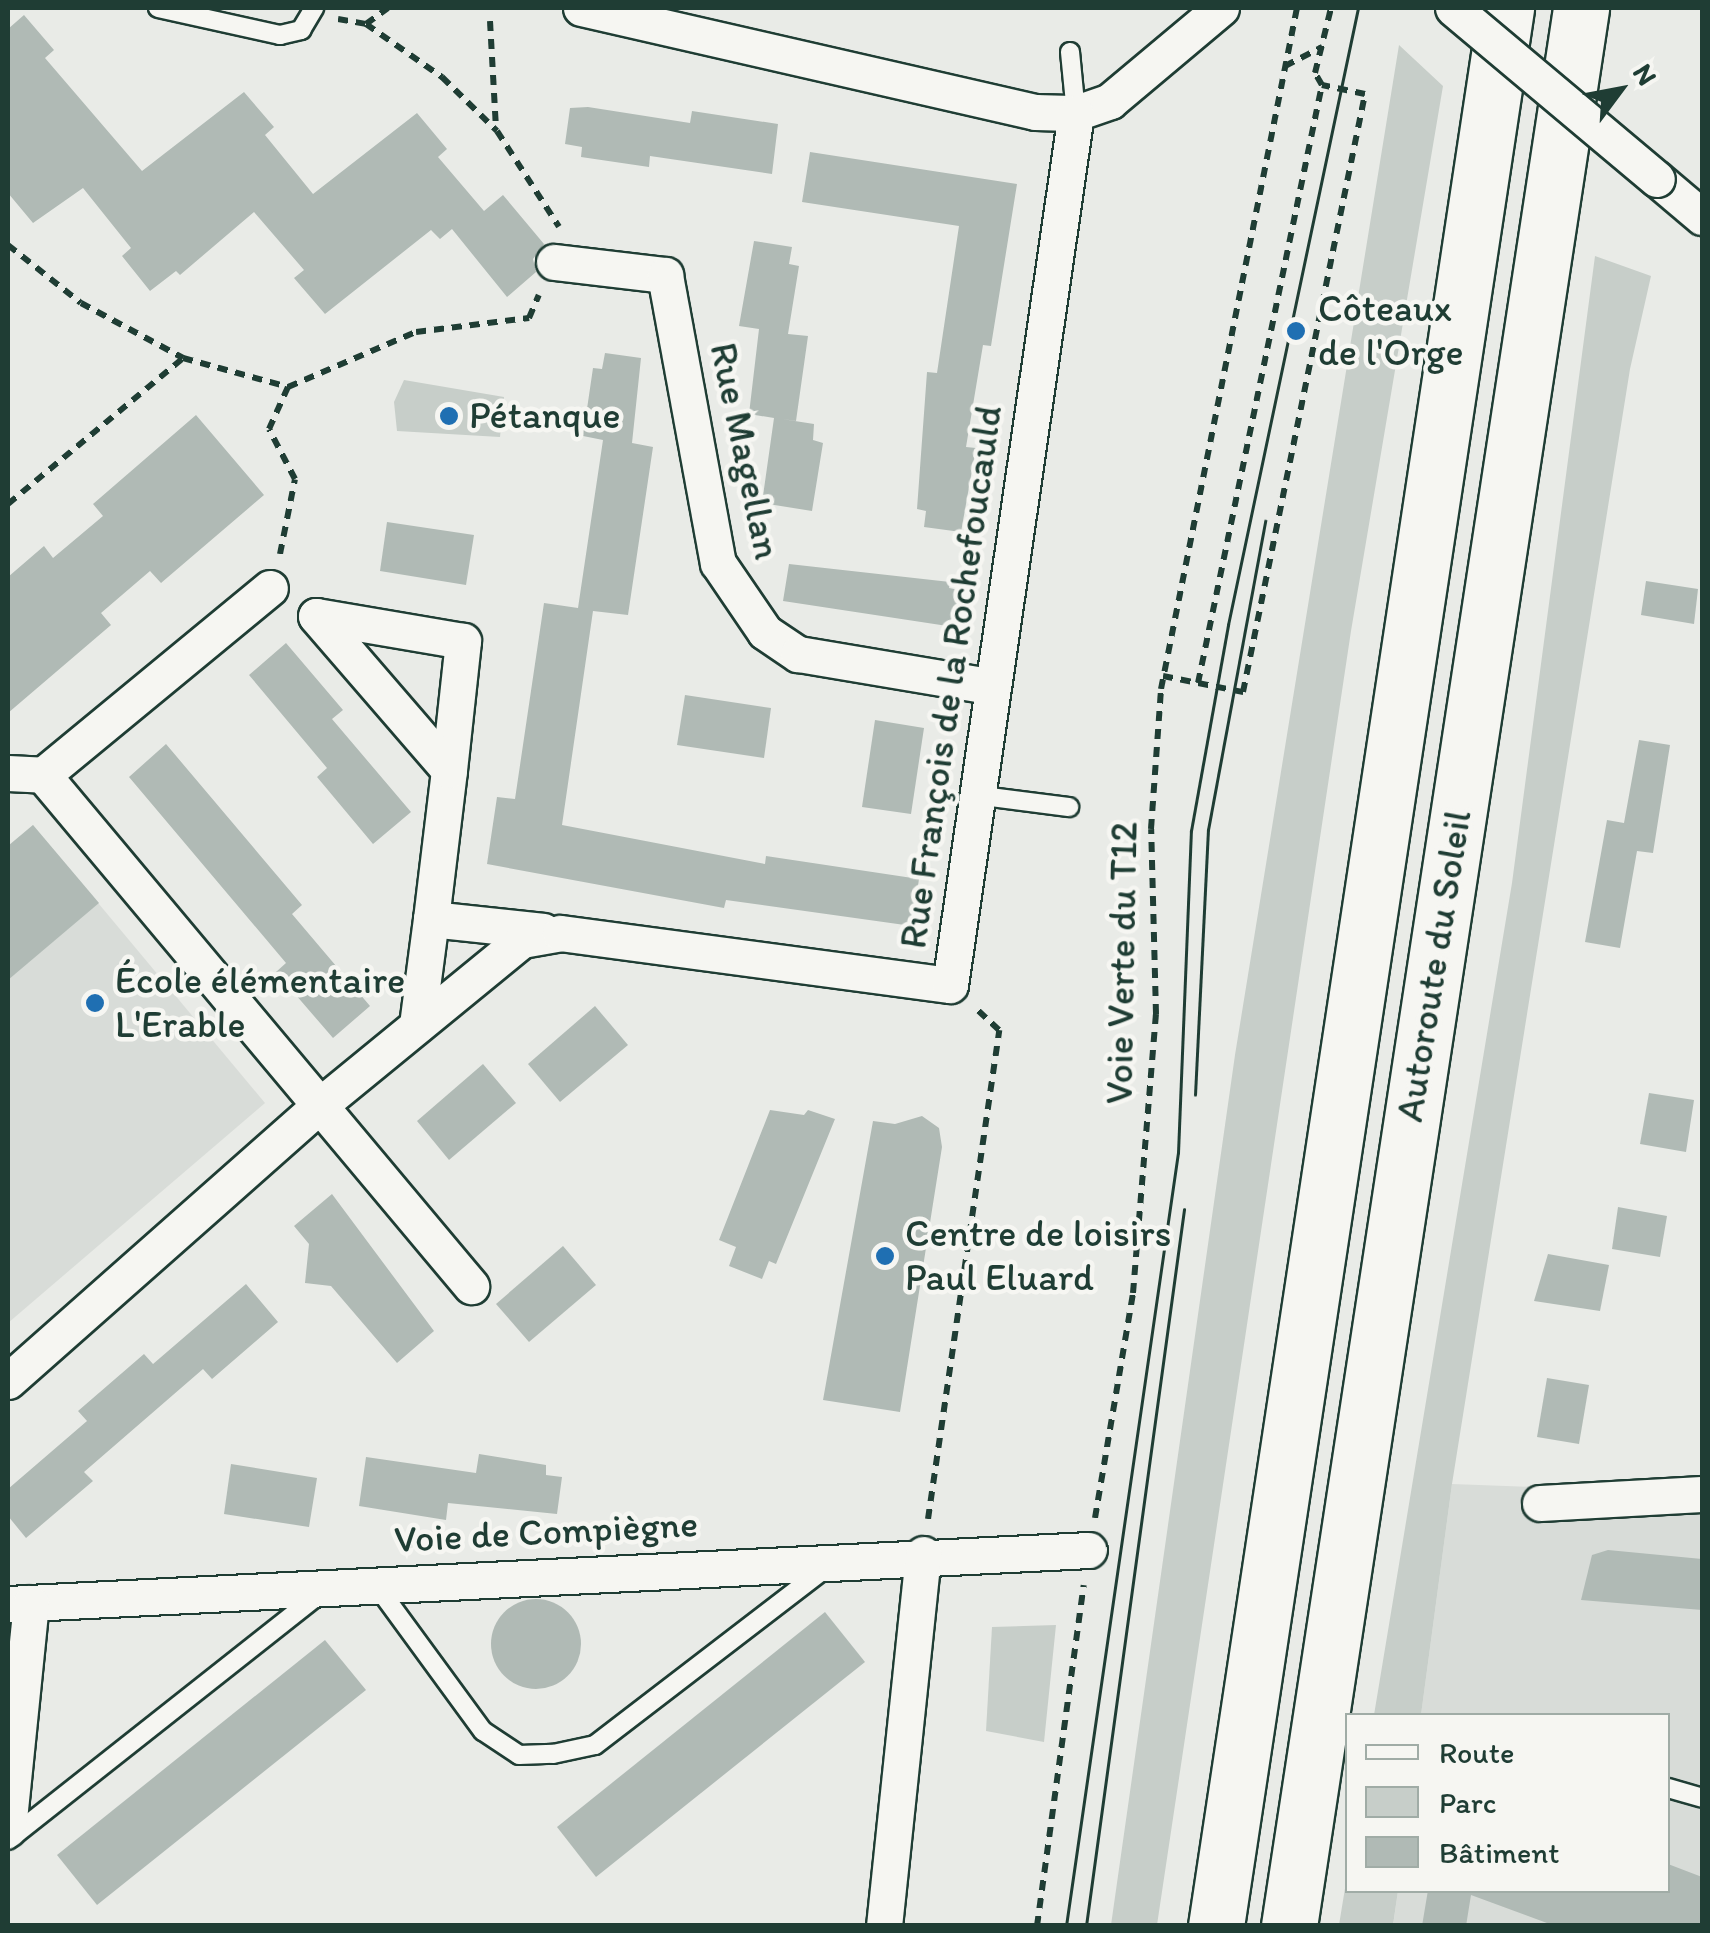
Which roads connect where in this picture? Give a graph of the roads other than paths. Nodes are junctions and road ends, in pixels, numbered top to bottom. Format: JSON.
{"nodes":[{"id":1,"x":158,"y":8,"type":"edge"},
{"id":2,"x":581,"y":8,"type":"edge"},
{"id":3,"x":1221,"y":8,"type":"edge"},
{"id":4,"x":1453,"y":8,"type":"edge"},
{"id":5,"x":1506,"y":8,"type":"edge"},
{"id":6,"x":1581,"y":8,"type":"edge"},
{"id":7,"x":313,"y":11,"type":"edge"},
{"id":8,"x":1070,"y":52,"type":"dead end"},
{"id":9,"x":1076,"y":113,"type":"junction"},
{"id":10,"x":1702,"y":217,"type":"edge"},
{"id":11,"x":569,"y":264,"type":"road end"},
{"id":12,"x":270,"y":588,"type":"road end"},
{"id":13,"x":989,"y":686,"type":"junction"},
{"id":14,"x":448,"y":770,"type":"junction"},
{"id":15,"x":8,"y":773,"type":"edge"},
{"id":16,"x":43,"y":775,"type":"junction"},
{"id":17,"x":974,"y":796,"type":"junction"},
{"id":18,"x":1069,"y":808,"type":"dead end"},
{"id":19,"x":431,"y":919,"type":"junction"},
{"id":20,"x":560,"y":932,"type":"junction"},
{"id":21,"x":417,"y":1025,"type":"junction"},
{"id":22,"x":319,"y":1106,"type":"junction"},
{"id":23,"x":471,"y":1286,"type":"dead end"},
{"id":24,"x":8,"y":1381,"type":"edge"},
{"id":25,"x":1702,"y":1494,"type":"edge"},
{"id":26,"x":1540,"y":1503,"type":"dead end"},
{"id":27,"x":1089,"y":1550,"type":"road end"},
{"id":28,"x":922,"y":1554,"type":"junction"},
{"id":29,"x":840,"y":1558,"type":"junction"},
{"id":30,"x":376,"y":1585,"type":"junction"},
{"id":31,"x":327,"y":1588,"type":"junction"},
{"id":32,"x":19,"y":1603,"type":"edge"},
{"id":33,"x":1670,"y":1789,"type":"edge"},
{"id":34,"x":1702,"y":1798,"type":"edge"},
{"id":35,"x":8,"y":1828,"type":"edge"},
{"id":36,"x":8,"y":1840,"type":"edge"},
{"id":37,"x":884,"y":1926,"type":"edge"},
{"id":38,"x":1216,"y":1926,"type":"edge"},
{"id":39,"x":1289,"y":1926,"type":"edge"}],
"edges":[{"from":1,"to":7,"type":"lane"},
{"from":2,"to":9,"type":"street"},
{"from":3,"to":9,"type":"street"},
{"from":4,"to":10,"type":"street","bridge":true},
{"from":5,"to":38,"type":"highway","name":"Autoroute du Soleil"},
{"from":6,"to":39,"type":"highway","name":"Autoroute du Soleil"},
{"from":8,"to":9,"type":"lane"},
{"from":9,"to":13,"type":"street","name":"Rue François de la Rochefoucauld"},
{"from":11,"to":13,"type":"street","name":"Rue Magellan"},
{"from":12,"to":16,"type":"street"},
{"from":13,"to":17,"type":"street","name":"Rue François de la Rochefoucauld"},
{"from":14,"to":14,"type":"street"},
{"from":14,"to":19,"type":"street"},
{"from":15,"to":16,"type":"street"},
{"from":16,"to":22,"type":"street"},
{"from":17,"to":18,"type":"lane"},
{"from":17,"to":20,"type":"street","name":"Rue François de la Rochefoucauld"},
{"from":19,"to":20,"type":"street"},
{"from":19,"to":21,"type":"street"},
{"from":20,"to":21,"type":"street","name":"Rue François de la Rochefoucauld"},
{"from":21,"to":22,"type":"street","name":"Rue François de la Rochefoucauld"},
{"from":22,"to":23,"type":"street"},
{"from":22,"to":24,"type":"street","name":"Rue François de la Rochefoucauld"},
{"from":25,"to":26,"type":"street"},
{"from":27,"to":28,"type":"street","name":"Voie de Compiègne"},
{"from":28,"to":29,"type":"street","name":"Voie de Compiègne"},
{"from":28,"to":37,"type":"street"},
{"from":29,"to":30,"type":"street","name":"Voie de Compiègne"},
{"from":29,"to":30,"type":"lane"},
{"from":30,"to":31,"type":"street","name":"Voie de Compiègne"},
{"from":31,"to":32,"type":"street","name":"Voie de Compiègne"},
{"from":31,"to":36,"type":"lane"},
{"from":32,"to":35,"type":"street"},
{"from":33,"to":34,"type":"lane"}]}
